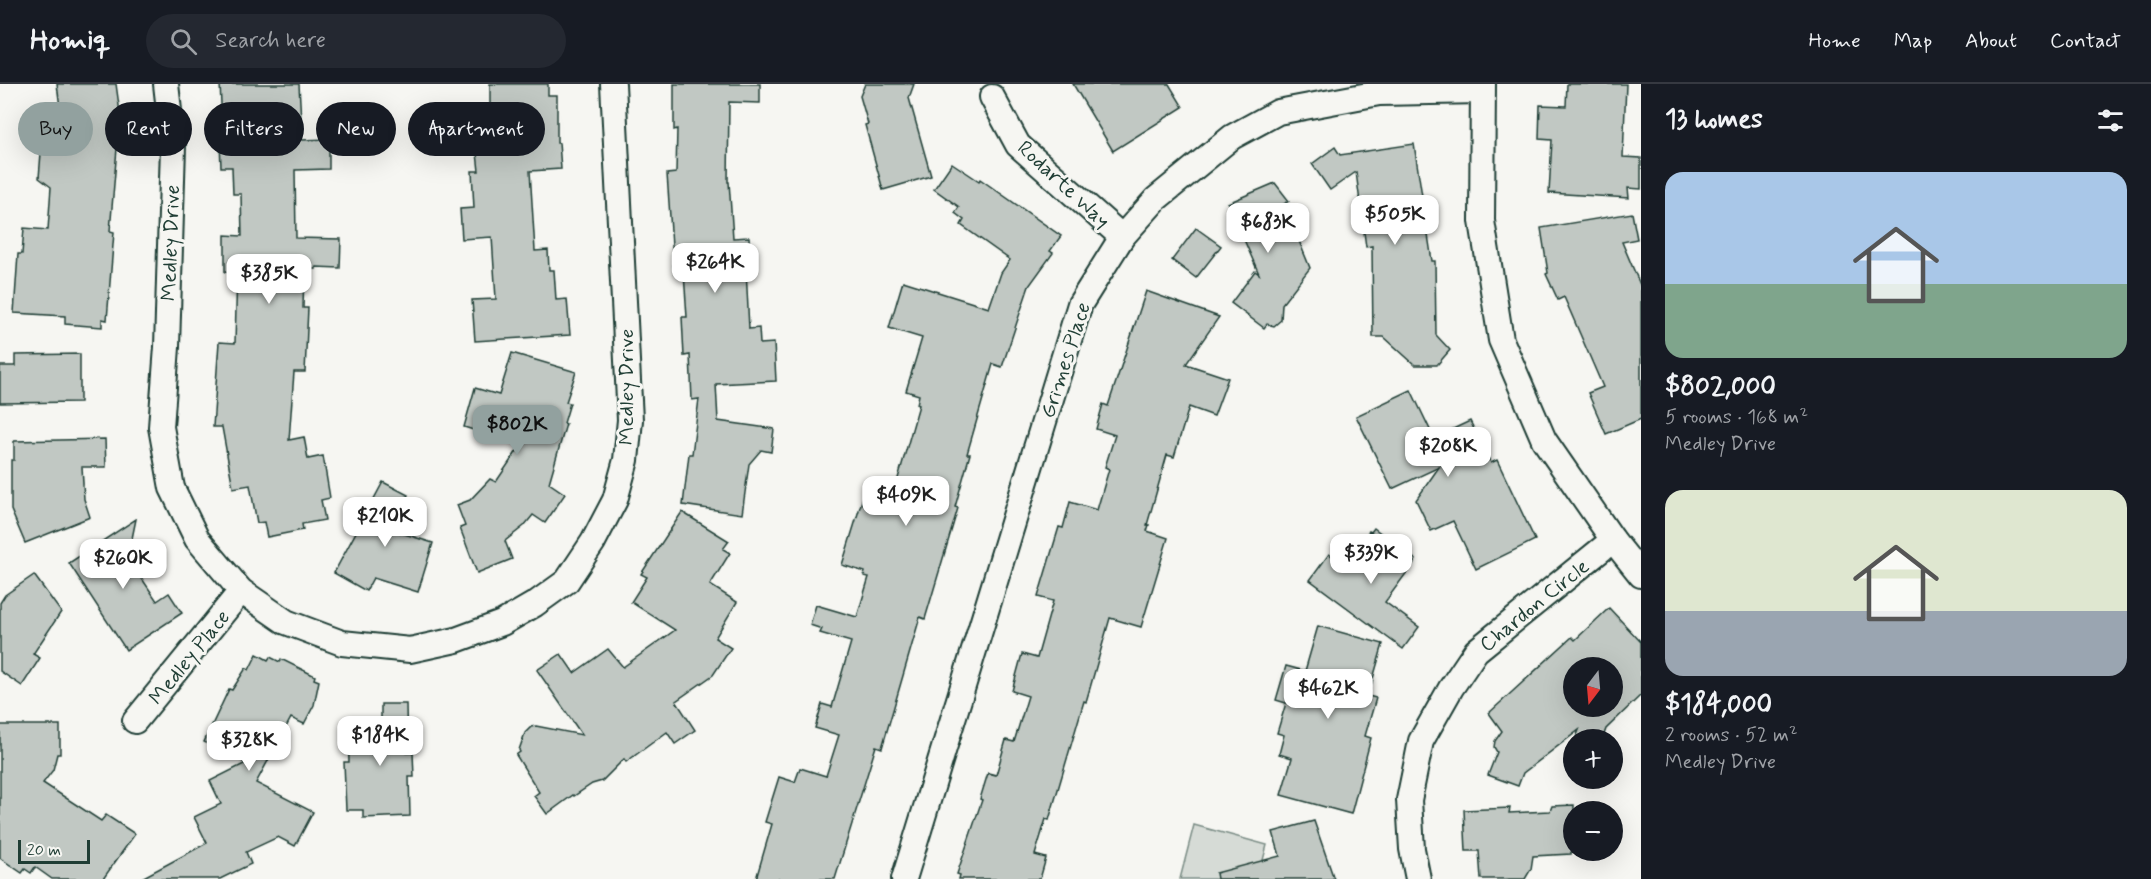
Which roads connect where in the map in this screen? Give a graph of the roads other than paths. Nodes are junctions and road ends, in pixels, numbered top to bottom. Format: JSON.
{"nodes":[{"id":1,"x":166,"y":84,"type":"edge"},
{"id":2,"x":612,"y":84,"type":"edge"},
{"id":3,"x":1483,"y":88,"type":"edge"},
{"id":4,"x":992,"y":97,"type":"dead end"},
{"id":5,"x":1122,"y":237,"type":"junction"},
{"id":6,"x":1614,"y":540,"type":"junction"},
{"id":7,"x":1641,"y":576,"type":"edge"},
{"id":8,"x":241,"y":591,"type":"junction"},
{"id":9,"x":135,"y":722,"type":"dead end"},
{"id":10,"x":904,"y":879,"type":"edge"},
{"id":11,"x":1418,"y":879,"type":"edge"}],
"edges":[{"from":1,"to":8,"type":"street","name":"Medley Drive"},
{"from":2,"to":8,"type":"street","name":"Medley Drive"},
{"from":3,"to":5,"type":"street","name":"Grimes Place"},
{"from":3,"to":6,"type":"street"},
{"from":4,"to":5,"type":"street","name":"Rodarte Way"},
{"from":5,"to":10,"type":"street","name":"Grimes Place"},
{"from":6,"to":7,"type":"street"},
{"from":6,"to":11,"type":"street","name":"Chardon Circle"},
{"from":8,"to":9,"type":"street","name":"Medley Place"}]}
